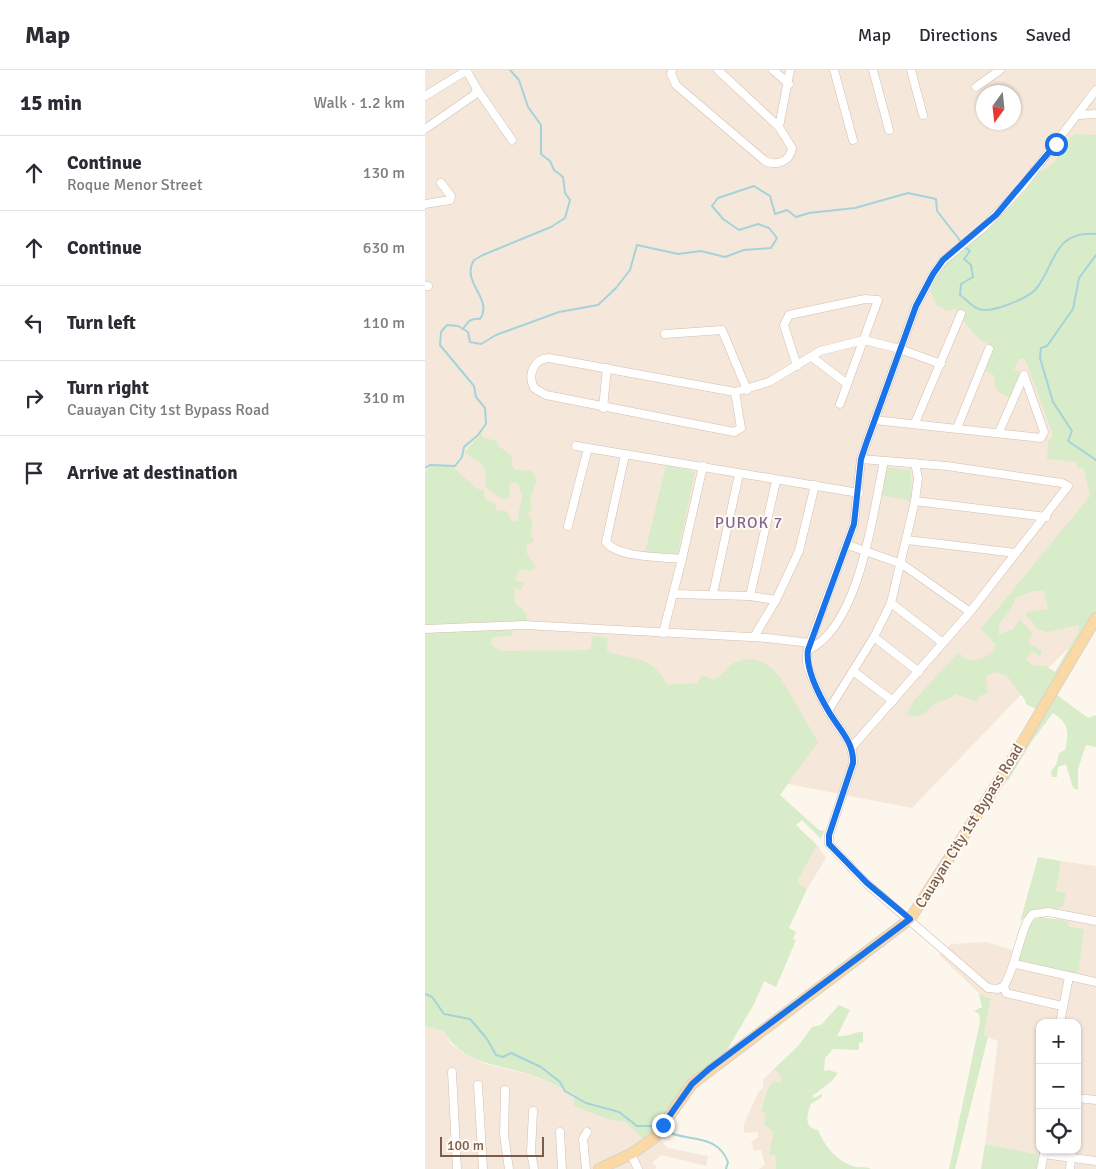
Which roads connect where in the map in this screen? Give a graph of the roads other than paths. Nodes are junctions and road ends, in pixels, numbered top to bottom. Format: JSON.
{"nodes":[{"id":1,"x":446,"y":70,"type":"edge"},
{"id":2,"x":672,"y":70,"type":"edge"},
{"id":3,"x":718,"y":70,"type":"edge"},
{"id":4,"x":773,"y":70,"type":"edge"},
{"id":5,"x":790,"y":70,"type":"edge"},
{"id":6,"x":834,"y":70,"type":"edge"},
{"id":7,"x":873,"y":70,"type":"edge"},
{"id":8,"x":911,"y":70,"type":"edge"},
{"id":9,"x":1000,"y":70,"type":"edge"},
{"id":10,"x":451,"y":78,"type":"junction"},
{"id":11,"x":789,"y":84,"type":"junction"},
{"id":12,"x":979,"y":85,"type":"edge"},
{"id":13,"x":477,"y":89,"type":"junction"},
{"id":14,"x":1096,"y":90,"type":"edge"},
{"id":15,"x":425,"y":96,"type":"edge"},
{"id":16,"x":1096,"y":114,"type":"edge"},
{"id":17,"x":923,"y":115,"type":"dead end"},
{"id":18,"x":1078,"y":116,"type":"junction"},
{"id":19,"x":779,"y":127,"type":"junction"},
{"id":20,"x":425,"y":129,"type":"edge"},
{"id":21,"x":889,"y":130,"type":"dead end"},
{"id":22,"x":512,"y":140,"type":"dead end"},
{"id":23,"x":853,"y":140,"type":"dead end"},
{"id":24,"x":441,"y":183,"type":"dead end"},
{"id":25,"x":425,"y":204,"type":"edge"},
{"id":26,"x":961,"y":314,"type":"dead end"},
{"id":27,"x":665,"y":334,"type":"dead end"},
{"id":28,"x":864,"y":340,"type":"junction"},
{"id":29,"x":900,"y":349,"type":"junction"},
{"id":30,"x":989,"y":349,"type":"dead end"},
{"id":31,"x":812,"y":356,"type":"junction"},
{"id":32,"x":941,"y":364,"type":"junction"},
{"id":33,"x":797,"y":366,"type":"junction"},
{"id":34,"x":607,"y":368,"type":"junction"},
{"id":35,"x":846,"y":383,"type":"junction"},
{"id":36,"x":747,"y":390,"type":"junction"},
{"id":37,"x":735,"y":392,"type":"junction"},
{"id":38,"x":840,"y":404,"type":"dead end"},
{"id":39,"x":603,"y":408,"type":"junction"},
{"id":40,"x":874,"y":420,"type":"junction"},
{"id":41,"x":915,"y":423,"type":"junction"},
{"id":42,"x":957,"y":428,"type":"junction"},
{"id":43,"x":999,"y":432,"type":"junction"},
{"id":44,"x":576,"y":446,"type":"dead end"},
{"id":45,"x":588,"y":448,"type":"junction"},
{"id":46,"x":625,"y":455,"type":"junction"},
{"id":47,"x":861,"y":459,"type":"junction"},
{"id":48,"x":884,"y":461,"type":"junction"},
{"id":49,"x":915,"y":463,"type":"junction"},
{"id":50,"x":703,"y":466,"type":"junction"},
{"id":51,"x":739,"y":474,"type":"junction"},
{"id":52,"x":777,"y":481,"type":"junction"},
{"id":53,"x":815,"y":486,"type":"junction"},
{"id":54,"x":859,"y":493,"type":"junction"},
{"id":55,"x":915,"y":501,"type":"junction"},
{"id":56,"x":1046,"y":517,"type":"junction"},
{"id":57,"x":568,"y":526,"type":"dead end"},
{"id":58,"x":907,"y":540,"type":"junction"},
{"id":59,"x":848,"y":545,"type":"junction"},
{"id":60,"x":865,"y":551,"type":"junction"},
{"id":61,"x":1016,"y":553,"type":"junction"},
{"id":62,"x":682,"y":559,"type":"junction"},
{"id":63,"x":902,"y":564,"type":"junction"},
{"id":64,"x":674,"y":594,"type":"junction"},
{"id":65,"x":713,"y":594,"type":"junction"},
{"id":66,"x":751,"y":596,"type":"junction"},
{"id":67,"x":776,"y":600,"type":"junction"},
{"id":68,"x":891,"y":602,"type":"junction"},
{"id":69,"x":970,"y":612,"type":"junction"},
{"id":70,"x":1096,"y":618,"type":"edge"},
{"id":71,"x":425,"y":629,"type":"edge"},
{"id":72,"x":663,"y":633,"type":"junction"},
{"id":73,"x":754,"y":637,"type":"junction"},
{"id":74,"x":874,"y":637,"type":"junction"},
{"id":75,"x":943,"y":643,"type":"junction"},
{"id":76,"x":809,"y":647,"type":"junction"},
{"id":77,"x":853,"y":671,"type":"junction"},
{"id":78,"x":919,"y":672,"type":"junction"},
{"id":79,"x":893,"y":701,"type":"junction"},
{"id":80,"x":828,"y":711,"type":"junction"},
{"id":81,"x":852,"y":747,"type":"junction"},
{"id":82,"x":910,"y":919,"type":"junction"},
{"id":83,"x":1096,"y":921,"type":"edge"},
{"id":84,"x":1015,"y":964,"type":"junction"},
{"id":85,"x":1069,"y":977,"type":"junction"},
{"id":86,"x":1096,"y":982,"type":"edge"},
{"id":87,"x":1004,"y":986,"type":"junction"},
{"id":88,"x":1062,"y":1006,"type":"junction"},
{"id":89,"x":1060,"y":1019,"type":"edge"},
{"id":90,"x":452,"y":1072,"type":"dead end"},
{"id":91,"x":478,"y":1085,"type":"dead end"},
{"id":92,"x":505,"y":1090,"type":"dead end"},
{"id":93,"x":1081,"y":1098,"type":"edge"},
{"id":94,"x":1096,"y":1100,"type":"edge"},
{"id":95,"x":533,"y":1111,"type":"dead end"},
{"id":96,"x":560,"y":1132,"type":"dead end"},
{"id":97,"x":587,"y":1132,"type":"dead end"},
{"id":98,"x":631,"y":1154,"type":"junction"},
{"id":99,"x":1044,"y":1154,"type":"edge"},
{"id":100,"x":1053,"y":1154,"type":"edge"},
{"id":101,"x":1071,"y":1158,"type":"junction"},
{"id":102,"x":1096,"y":1161,"type":"edge"},
{"id":103,"x":457,"y":1169,"type":"edge"},
{"id":104,"x":483,"y":1169,"type":"edge"},
{"id":105,"x":509,"y":1169,"type":"edge"},
{"id":106,"x":534,"y":1169,"type":"edge"},
{"id":107,"x":562,"y":1169,"type":"edge"},
{"id":108,"x":586,"y":1169,"type":"edge"},
{"id":109,"x":599,"y":1169,"type":"edge"},
{"id":110,"x":638,"y":1169,"type":"edge"},
{"id":111,"x":1041,"y":1169,"type":"edge"},
{"id":112,"x":1070,"y":1169,"type":"edge"}],
"edges":[{"from":1,"to":10,"type":"street"},
{"from":2,"to":19,"type":"street"},
{"from":3,"to":19,"type":"street"},
{"from":4,"to":11,"type":"street"},
{"from":5,"to":11,"type":"street"},
{"from":6,"to":23,"type":"street"},
{"from":7,"to":21,"type":"street"},
{"from":8,"to":17,"type":"street"},
{"from":9,"to":12,"type":"street"},
{"from":10,"to":13,"type":"street"},
{"from":10,"to":15,"type":"street"},
{"from":11,"to":19,"type":"street"},
{"from":13,"to":20,"type":"street"},
{"from":13,"to":22,"type":"street"},
{"from":14,"to":18,"type":"street"},
{"from":16,"to":18,"type":"street"},
{"from":18,"to":29,"type":"street"},
{"from":24,"to":25,"type":"street"},
{"from":26,"to":32,"type":"street"},
{"from":27,"to":36,"type":"street"},
{"from":28,"to":29,"type":"street"},
{"from":28,"to":31,"type":"street"},
{"from":28,"to":33,"type":"street"},
{"from":28,"to":35,"type":"street"},
{"from":29,"to":32,"type":"street"},
{"from":29,"to":40,"type":"street"},
{"from":30,"to":42,"type":"street"},
{"from":31,"to":33,"type":"street"},
{"from":31,"to":35,"type":"street"},
{"from":32,"to":41,"type":"street"},
{"from":33,"to":36,"type":"street"},
{"from":34,"to":37,"type":"street"},
{"from":34,"to":39,"type":"street"},
{"from":34,"to":39,"type":"street"},
{"from":35,"to":38,"type":"street"},
{"from":36,"to":37,"type":"street"},
{"from":37,"to":39,"type":"street"},
{"from":40,"to":41,"type":"street"},
{"from":40,"to":47,"type":"street"},
{"from":41,"to":42,"type":"street"},
{"from":42,"to":43,"type":"street"},
{"from":43,"to":43,"type":"street"},
{"from":44,"to":45,"type":"street"},
{"from":45,"to":46,"type":"street"},
{"from":45,"to":57,"type":"street"},
{"from":46,"to":50,"type":"street"},
{"from":46,"to":62,"type":"street"},
{"from":47,"to":48,"type":"street"},
{"from":47,"to":54,"type":"street"},
{"from":48,"to":49,"type":"street"},
{"from":48,"to":60,"type":"street"},
{"from":49,"to":55,"type":"street"},
{"from":49,"to":56,"type":"street"},
{"from":50,"to":51,"type":"street"},
{"from":50,"to":62,"type":"street"},
{"from":51,"to":52,"type":"street"},
{"from":51,"to":65,"type":"street"},
{"from":52,"to":53,"type":"street"},
{"from":52,"to":66,"type":"street"},
{"from":53,"to":54,"type":"street"},
{"from":53,"to":67,"type":"street"},
{"from":54,"to":59,"type":"street"},
{"from":55,"to":56,"type":"street"},
{"from":55,"to":58,"type":"street"},
{"from":56,"to":61,"type":"street"},
{"from":58,"to":61,"type":"street"},
{"from":58,"to":63,"type":"street"},
{"from":59,"to":60,"type":"street"},
{"from":59,"to":76,"type":"street"},
{"from":60,"to":63,"type":"street"},
{"from":60,"to":76,"type":"street"},
{"from":61,"to":69,"type":"street"},
{"from":62,"to":64,"type":"street"},
{"from":63,"to":68,"type":"street"},
{"from":63,"to":69,"type":"street"},
{"from":64,"to":65,"type":"street"},
{"from":64,"to":72,"type":"street"},
{"from":65,"to":66,"type":"street"},
{"from":66,"to":67,"type":"street"},
{"from":67,"to":73,"type":"street"},
{"from":68,"to":74,"type":"street"},
{"from":68,"to":75,"type":"street"},
{"from":69,"to":75,"type":"street"},
{"from":70,"to":82,"type":"main road","name":"Cauayan City 1st Bypass Road"},
{"from":71,"to":72,"type":"street"},
{"from":72,"to":73,"type":"street"},
{"from":73,"to":76,"type":"street"},
{"from":74,"to":77,"type":"street"},
{"from":74,"to":78,"type":"street"},
{"from":75,"to":78,"type":"street"},
{"from":76,"to":80,"type":"street"},
{"from":77,"to":79,"type":"street"},
{"from":77,"to":80,"type":"street"},
{"from":78,"to":79,"type":"street"},
{"from":79,"to":81,"type":"street"},
{"from":80,"to":81,"type":"street"},
{"from":81,"to":82,"type":"street"},
{"from":82,"to":87,"type":"street"},
{"from":82,"to":98,"type":"main road","name":"Cauayan City 1st Bypass Road"},
{"from":83,"to":84,"type":"street"},
{"from":84,"to":85,"type":"street"},
{"from":84,"to":87,"type":"street"},
{"from":85,"to":86,"type":"street"},
{"from":85,"to":88,"type":"street"},
{"from":87,"to":88,"type":"street"},
{"from":88,"to":89,"type":"street"},
{"from":90,"to":103,"type":"street"},
{"from":91,"to":104,"type":"street"},
{"from":92,"to":105,"type":"street"},
{"from":93,"to":94,"type":"street"},
{"from":95,"to":106,"type":"street"},
{"from":96,"to":107,"type":"street"},
{"from":97,"to":108,"type":"street"},
{"from":98,"to":109,"type":"main road","name":"Cauayan City 1st Bypass Road"},
{"from":98,"to":110,"type":"street"},
{"from":99,"to":111,"type":"street"},
{"from":100,"to":101,"type":"street"},
{"from":101,"to":102,"type":"street"},
{"from":101,"to":112,"type":"street"}]}
